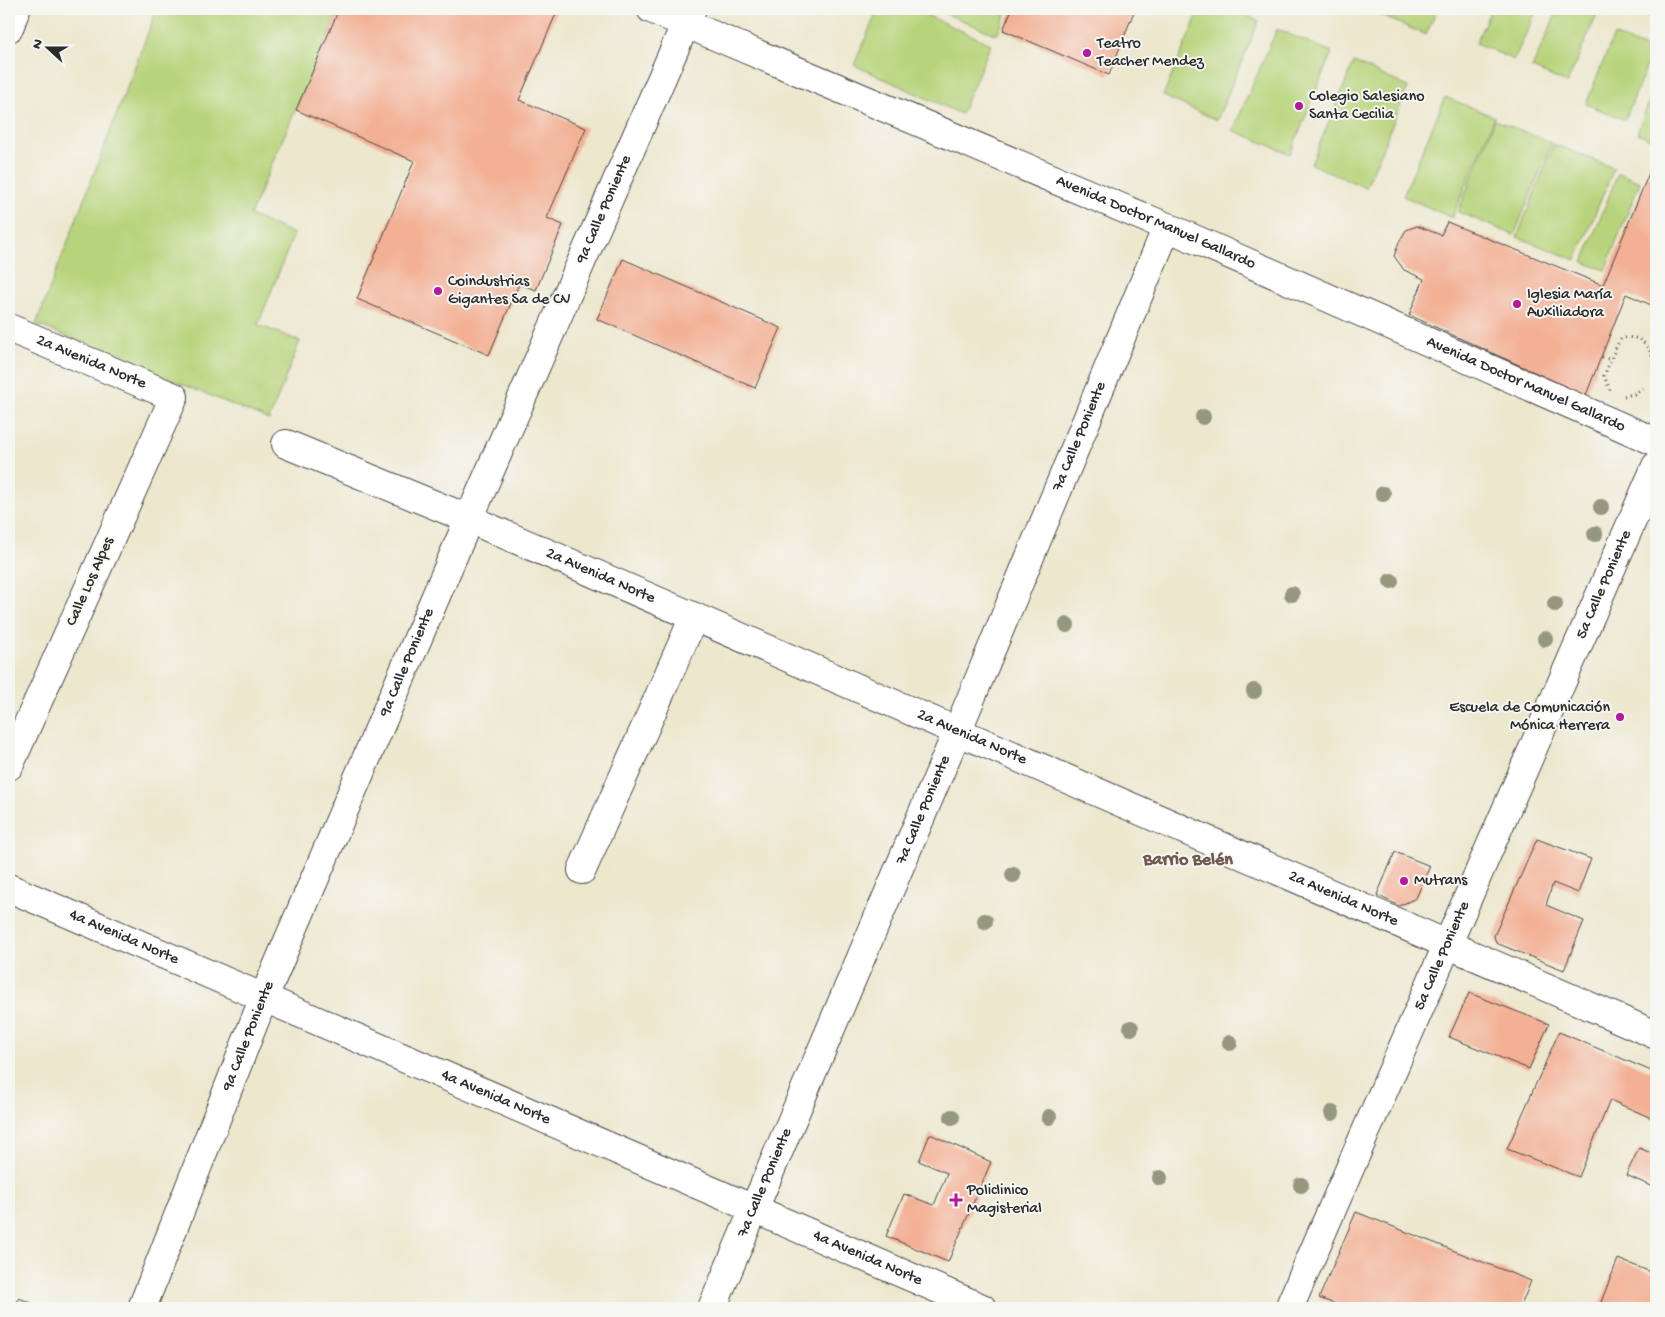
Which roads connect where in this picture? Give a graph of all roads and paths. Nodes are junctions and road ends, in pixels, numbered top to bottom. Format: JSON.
{"nodes":[{"id":1,"x":16,"y":9,"type":"edge"},
{"id":2,"x":651,"y":9,"type":"edge"},
{"id":3,"x":688,"y":16,"type":"edge"},
{"id":4,"x":9,"y":28,"type":"edge"},
{"id":5,"x":1167,"y":227,"type":"junction"},
{"id":6,"x":9,"y":328,"type":"edge"},
{"id":7,"x":1602,"y":357,"type":"dead end"},
{"id":8,"x":1611,"y":360,"type":"junction"},
{"id":9,"x":1654,"y":367,"type":"dead end"},
{"id":10,"x":1646,"y":386,"type":"dead end"},
{"id":11,"x":1612,"y":392,"type":"dead end"},
{"id":12,"x":1618,"y":395,"type":"dead end"},
{"id":13,"x":174,"y":397,"type":"joint"},
{"id":14,"x":1656,"y":442,"type":"edge"},
{"id":15,"x":286,"y":444,"type":"dead end"},
{"id":16,"x":1656,"y":466,"type":"edge"},
{"id":17,"x":469,"y":519,"type":"junction"},
{"id":18,"x":694,"y":617,"type":"junction"},
{"id":19,"x":957,"y":732,"type":"junction"},
{"id":20,"x":9,"y":766,"type":"edge"},
{"id":21,"x":582,"y":870,"type":"dead end"},
{"id":22,"x":9,"y":888,"type":"edge"},
{"id":23,"x":1447,"y":945,"type":"junction"},
{"id":24,"x":264,"y":997,"type":"junction"},
{"id":25,"x":1656,"y":1035,"type":"edge"},
{"id":26,"x":754,"y":1209,"type":"junction"},
{"id":27,"x":142,"y":1308,"type":"edge"},
{"id":28,"x":712,"y":1308,"type":"edge"},
{"id":29,"x":982,"y":1308,"type":"edge"},
{"id":30,"x":1289,"y":1308,"type":"edge"}],
"edges":[{"from":1,"to":4,"type":"street"},
{"from":2,"to":3,"type":"street","name":"Avenida Doctor Manuel Gallardo"},
{"from":3,"to":5,"type":"street","name":"Avenida Doctor Manuel Gallardo"},
{"from":3,"to":17,"type":"street","name":"9a Calle Poniente"},
{"from":5,"to":14,"type":"street","name":"Avenida Doctor Manuel Gallardo"},
{"from":5,"to":19,"type":"street","name":"7a Calle Poniente"},
{"from":6,"to":13,"type":"street","name":"2a Avenida Norte"},
{"from":7,"to":8,"type":"path"},
{"from":8,"to":9,"type":"path"},
{"from":8,"to":11,"type":"path"},
{"from":10,"to":12,"type":"path"},
{"from":13,"to":20,"type":"street","name":"Calle Los Alpes"},
{"from":15,"to":17,"type":"street","name":"2a Avenida Norte"},
{"from":16,"to":23,"type":"street","name":"5a Calle Poniente"},
{"from":17,"to":18,"type":"street","name":"2a Avenida Norte"},
{"from":17,"to":24,"type":"street","name":"9a Calle Poniente"},
{"from":18,"to":19,"type":"street","name":"2a Avenida Norte"},
{"from":18,"to":21,"type":"street"},
{"from":19,"to":23,"type":"street","name":"2a Avenida Norte"},
{"from":19,"to":26,"type":"street","name":"7a Calle Poniente"},
{"from":22,"to":24,"type":"street","name":"4a Avenida Norte"},
{"from":23,"to":25,"type":"street","name":"2a Avenida Norte"},
{"from":23,"to":30,"type":"street","name":"5a Calle Poniente"},
{"from":24,"to":26,"type":"street","name":"4a Avenida Norte"},
{"from":24,"to":27,"type":"street","name":"9a Calle Poniente"},
{"from":26,"to":28,"type":"street","name":"7a Calle Poniente"},
{"from":26,"to":29,"type":"street","name":"4a Avenida Norte"}]}
